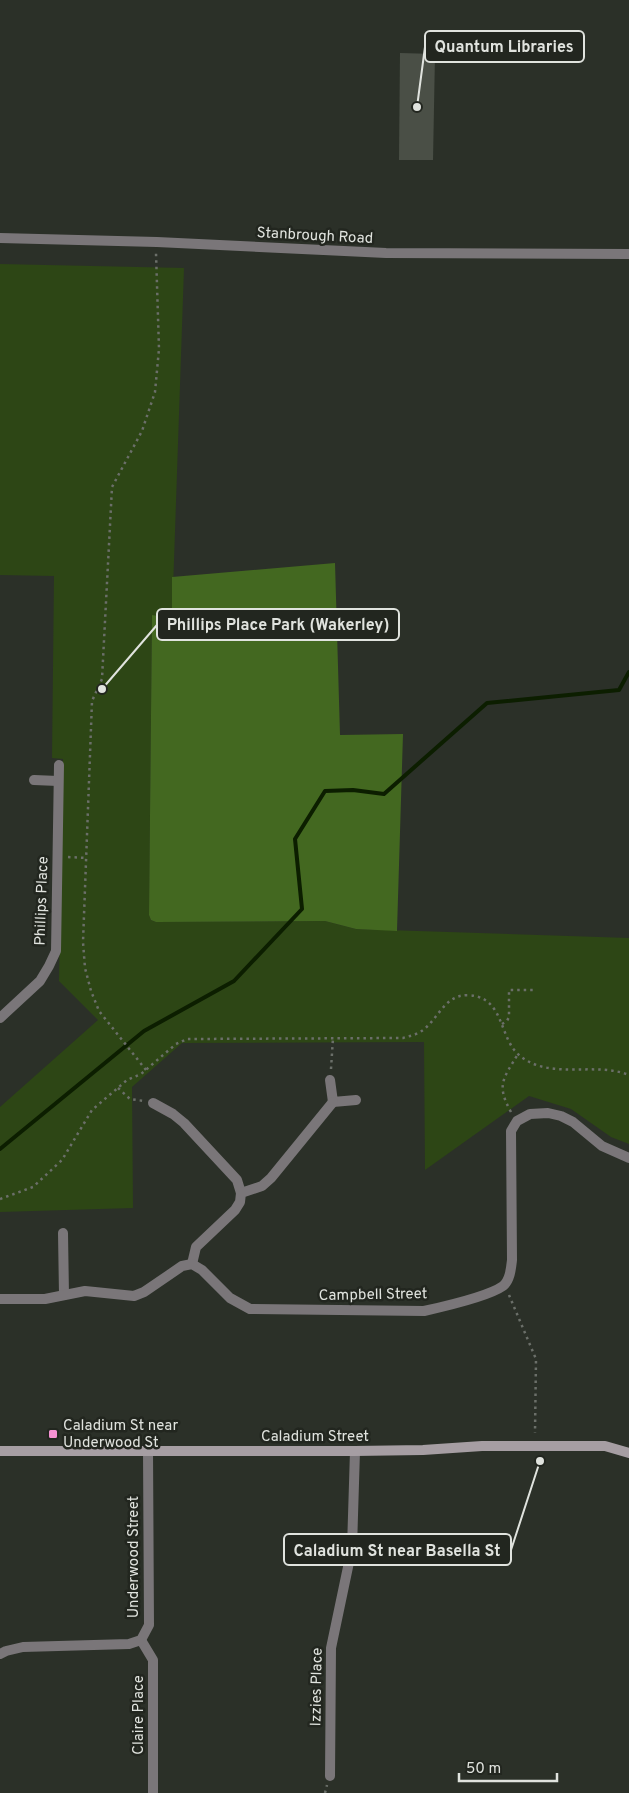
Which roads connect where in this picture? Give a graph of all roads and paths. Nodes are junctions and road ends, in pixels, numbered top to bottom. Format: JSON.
{"nodes":[{"id":1,"x":0,"y":238,"type":"edge"},
{"id":2,"x":157,"y":242,"type":"junction"},
{"id":3,"x":629,"y":254,"type":"edge"},
{"id":4,"x":58,"y":765,"type":"dead end"},
{"id":5,"x":34,"y":780,"type":"dead end"},
{"id":6,"x":58,"y":781,"type":"junction"},
{"id":7,"x":57,"y":857,"type":"junction"},
{"id":8,"x":86,"y":858,"type":"junction"},
{"id":9,"x":535,"y":990,"type":"dead end"},
{"id":10,"x":0,"y":1018,"type":"edge"},
{"id":11,"x":502,"y":1024,"type":"junction"},
{"id":12,"x":333,"y":1038,"type":"junction"},
{"id":13,"x":518,"y":1054,"type":"junction"},
{"id":14,"x":146,"y":1070,"type":"junction"},
{"id":15,"x":629,"y":1075,"type":"edge"},
{"id":16,"x":330,"y":1080,"type":"joint"},
{"id":17,"x":118,"y":1088,"type":"junction"},
{"id":18,"x":356,"y":1100,"type":"dead end"},
{"id":19,"x":333,"y":1102,"type":"junction"},
{"id":20,"x":153,"y":1103,"type":"joint"},
{"id":21,"x":518,"y":1122,"type":"junction"},
{"id":22,"x":629,"y":1158,"type":"edge"},
{"id":23,"x":241,"y":1193,"type":"junction"},
{"id":24,"x":0,"y":1199,"type":"edge"},
{"id":25,"x":63,"y":1233,"type":"dead end"},
{"id":26,"x":192,"y":1264,"type":"junction"},
{"id":27,"x":504,"y":1285,"type":"junction"},
{"id":28,"x":64,"y":1295,"type":"junction"},
{"id":29,"x":0,"y":1299,"type":"edge"},
{"id":30,"x":535,"y":1434,"type":"dead end"},
{"id":31,"x":148,"y":1450,"type":"junction"},
{"id":32,"x":0,"y":1451,"type":"edge"},
{"id":33,"x":355,"y":1451,"type":"junction"},
{"id":34,"x":629,"y":1453,"type":"edge"},
{"id":35,"x":141,"y":1640,"type":"junction"},
{"id":36,"x":0,"y":1654,"type":"edge"},
{"id":37,"x":330,"y":1776,"type":"dead end"},
{"id":38,"x":153,"y":1793,"type":"edge"}],
"edges":[{"from":1,"to":2,"type":"street","name":"Stanbrough Road"},
{"from":2,"to":3,"type":"street","name":"Stanbrough Road"},
{"from":2,"to":8,"type":"path"},
{"from":4,"to":6,"type":"street","name":"Phillips Place"},
{"from":5,"to":6,"type":"street"},
{"from":6,"to":7,"type":"street","name":"Phillips Place"},
{"from":7,"to":8,"type":"path"},
{"from":7,"to":10,"type":"street","name":"Phillips Place"},
{"from":8,"to":14,"type":"path"},
{"from":9,"to":11,"type":"path"},
{"from":11,"to":12,"type":"path"},
{"from":11,"to":13,"type":"path"},
{"from":12,"to":14,"type":"path"},
{"from":12,"to":16,"type":"path"},
{"from":13,"to":15,"type":"path"},
{"from":13,"to":21,"type":"path"},
{"from":14,"to":17,"type":"path"},
{"from":16,"to":19,"type":"street"},
{"from":17,"to":20,"type":"path"},
{"from":17,"to":24,"type":"path"},
{"from":18,"to":19,"type":"street"},
{"from":19,"to":23,"type":"street"},
{"from":20,"to":23,"type":"street"},
{"from":21,"to":22,"type":"street"},
{"from":21,"to":27,"type":"street"},
{"from":23,"to":26,"type":"street"},
{"from":25,"to":28,"type":"street"},
{"from":26,"to":27,"type":"street","name":"Campbell Street"},
{"from":26,"to":28,"type":"street"},
{"from":27,"to":30,"type":"path"},
{"from":28,"to":29,"type":"street"},
{"from":31,"to":32,"type":"street","name":"Caladium Street"},
{"from":31,"to":33,"type":"street","name":"Caladium Street"},
{"from":31,"to":35,"type":"street","name":"Underwood Street"},
{"from":33,"to":34,"type":"street","name":"Caladium Street"},
{"from":33,"to":37,"type":"street","name":"Izzies Place"},
{"from":35,"to":36,"type":"street","name":"Underwood Street"},
{"from":35,"to":38,"type":"street","name":"Claire Place"}]}
